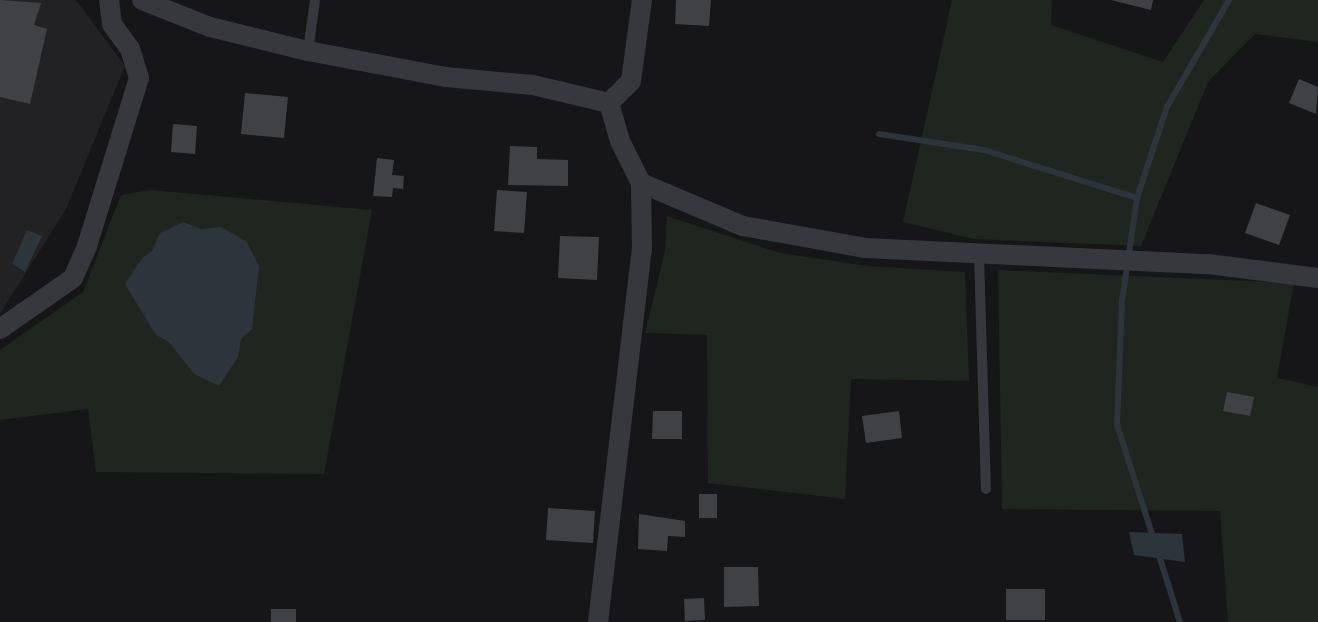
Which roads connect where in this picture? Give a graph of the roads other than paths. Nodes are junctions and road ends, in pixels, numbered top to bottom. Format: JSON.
{"nodes":[{"id":1,"x":109,"y":0,"type":"edge"},
{"id":2,"x":142,"y":0,"type":"edge"},
{"id":3,"x":315,"y":0,"type":"edge"},
{"id":4,"x":642,"y":0,"type":"edge"},
{"id":5,"x":308,"y":51,"type":"junction"},
{"id":6,"x":609,"y":103,"type":"junction"},
{"id":7,"x":641,"y":183,"type":"junction"},
{"id":8,"x":980,"y":255,"type":"junction"},
{"id":9,"x":1318,"y":278,"type":"edge"},
{"id":10,"x":0,"y":329,"type":"edge"},
{"id":11,"x":986,"y":489,"type":"dead end"},
{"id":12,"x":598,"y":622,"type":"edge"}],
"edges":[{"from":1,"to":10,"type":"street"},
{"from":2,"to":5,"type":"street"},
{"from":3,"to":5,"type":"lane"},
{"from":4,"to":6,"type":"street"},
{"from":5,"to":6,"type":"street"},
{"from":6,"to":7,"type":"street"},
{"from":7,"to":8,"type":"street"},
{"from":7,"to":12,"type":"street"},
{"from":8,"to":9,"type":"street"},
{"from":8,"to":11,"type":"lane"}]}
